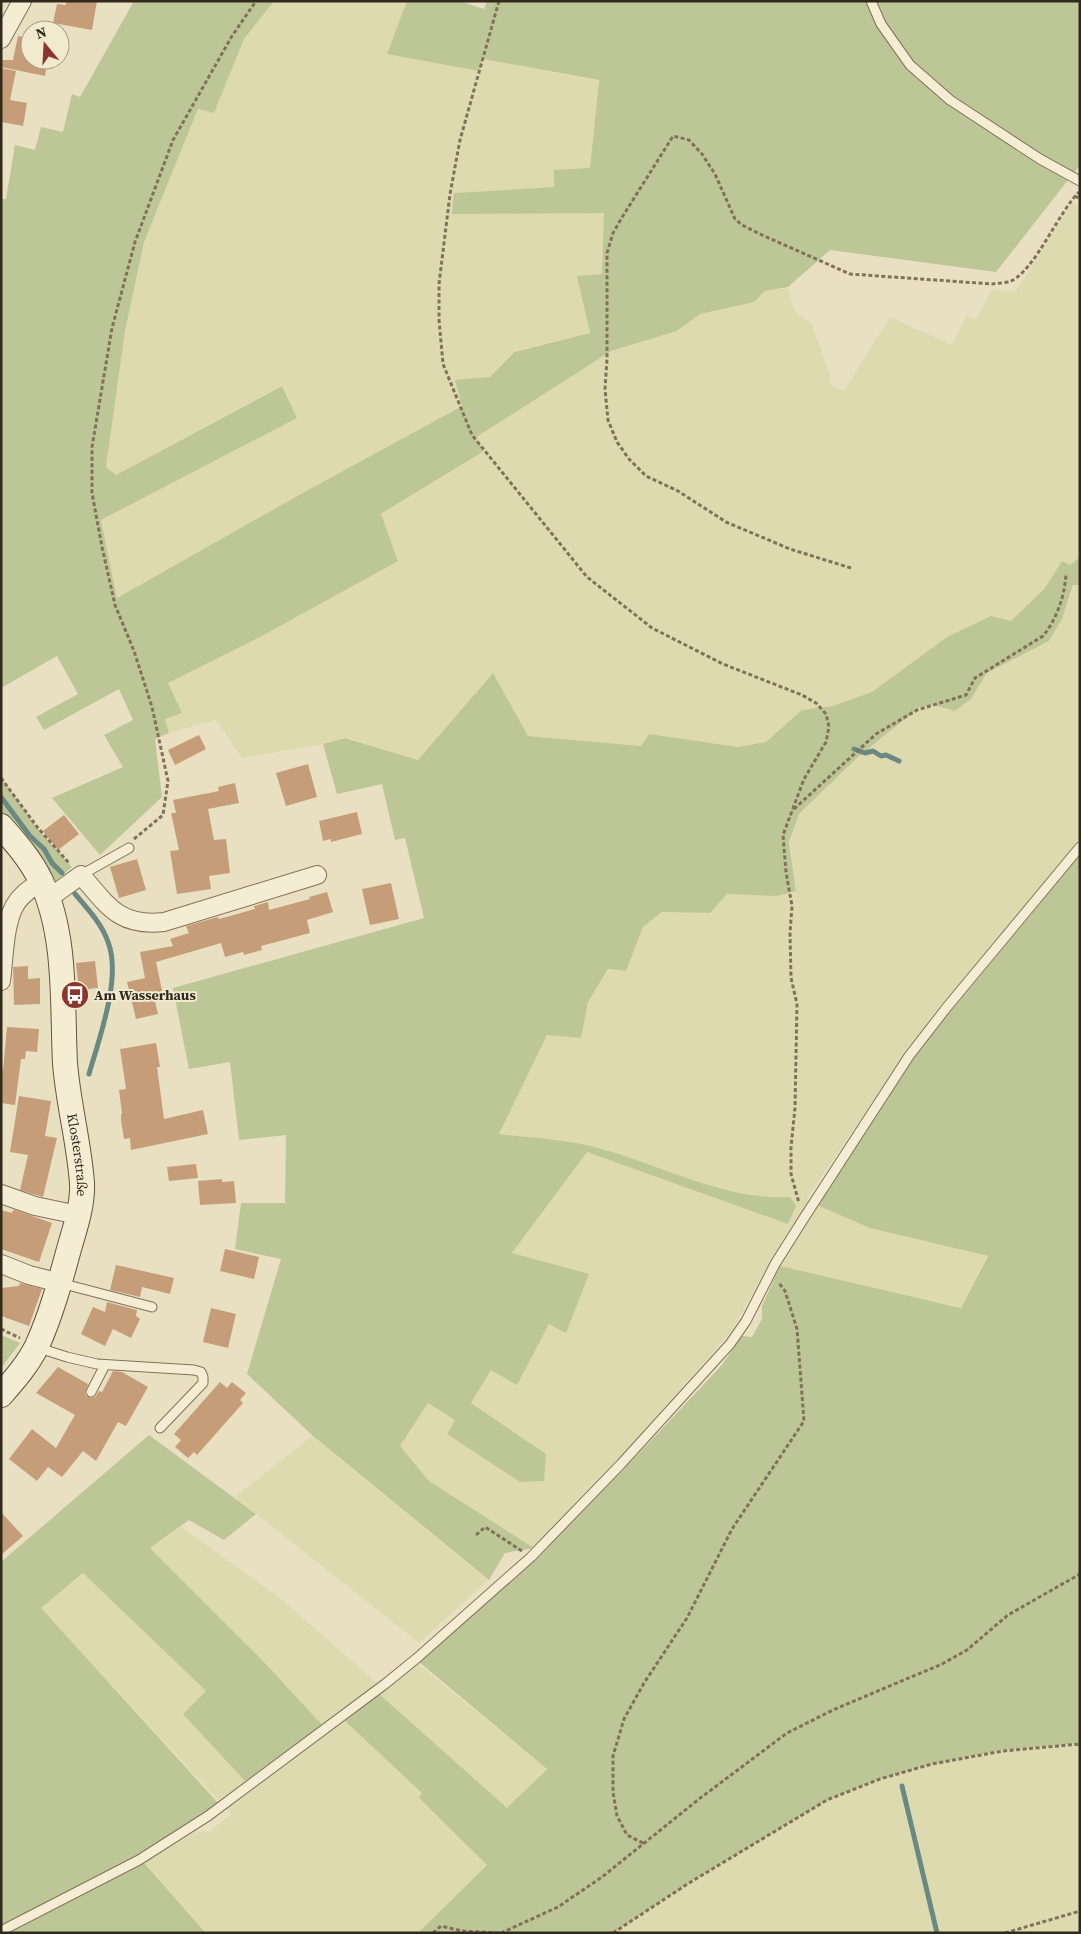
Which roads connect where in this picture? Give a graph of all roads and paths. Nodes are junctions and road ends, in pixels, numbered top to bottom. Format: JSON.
{"nodes":[{"id":1,"x":22,"y":1,"type":"edge"},
{"id":2,"x":256,"y":1,"type":"edge"},
{"id":3,"x":499,"y":1,"type":"edge"},
{"id":4,"x":871,"y":1,"type":"edge"},
{"id":5,"x":1,"y":39,"type":"edge"},
{"id":6,"x":1080,"y":181,"type":"edge"},
{"id":7,"x":1080,"y":192,"type":"edge"},
{"id":8,"x":1075,"y":196,"type":"junction"},
{"id":9,"x":1080,"y":199,"type":"edge"},
{"id":10,"x":851,"y":568,"type":"dead end"},
{"id":11,"x":1066,"y":573,"type":"dead end"},
{"id":12,"x":1,"y":778,"type":"edge"},
{"id":13,"x":794,"y":809,"type":"junction"},
{"id":14,"x":1,"y":826,"type":"edge"},
{"id":15,"x":129,"y":845,"type":"joint"},
{"id":16,"x":1080,"y":847,"type":"edge"},
{"id":17,"x":317,"y":875,"type":"dead end"},
{"id":18,"x":79,"y":876,"type":"junction"},
{"id":19,"x":48,"y":891,"type":"junction"},
{"id":20,"x":1,"y":981,"type":"edge"},
{"id":21,"x":1,"y":1194,"type":"edge"},
{"id":22,"x":78,"y":1215,"type":"junction"},
{"id":23,"x":804,"y":1218,"type":"junction"},
{"id":24,"x":1,"y":1264,"type":"edge"},
{"id":25,"x":772,"y":1273,"type":"junction"},
{"id":26,"x":60,"y":1283,"type":"junction"},
{"id":27,"x":152,"y":1307,"type":"dead end"},
{"id":28,"x":1,"y":1329,"type":"edge"},
{"id":29,"x":6,"y":1331,"type":"dead end"},
{"id":30,"x":36,"y":1347,"type":"junction"},
{"id":31,"x":105,"y":1365,"type":"junction"},
{"id":32,"x":91,"y":1392,"type":"dead end"},
{"id":33,"x":1,"y":1394,"type":"edge"},
{"id":34,"x":160,"y":1428,"type":"dead end"},
{"id":35,"x":476,"y":1535,"type":"dead end"},
{"id":36,"x":515,"y":1546,"type":"dead end"},
{"id":37,"x":1080,"y":1574,"type":"edge"},
{"id":38,"x":1080,"y":1744,"type":"edge"},
{"id":39,"x":643,"y":1843,"type":"junction"},
{"id":40,"x":1080,"y":1911,"type":"edge"},
{"id":41,"x":1,"y":1931,"type":"edge"},
{"id":42,"x":433,"y":1933,"type":"edge"},
{"id":43,"x":500,"y":1933,"type":"edge"},
{"id":44,"x":613,"y":1933,"type":"edge"},
{"id":45,"x":1006,"y":1933,"type":"edge"}],
"edges":[{"from":1,"to":5,"type":"street"},
{"from":2,"to":15,"type":"path"},
{"from":3,"to":13,"type":"path"},
{"from":4,"to":6,"type":"lane"},
{"from":7,"to":8,"type":"path"},
{"from":8,"to":9,"type":"path"},
{"from":8,"to":10,"type":"path"},
{"from":11,"to":13,"type":"path"},
{"from":12,"to":18,"type":"path"},
{"from":13,"to":23,"type":"path"},
{"from":14,"to":19,"type":"street","name":"Klosterstraße"},
{"from":15,"to":18,"type":"lane"},
{"from":16,"to":23,"type":"lane"},
{"from":17,"to":18,"type":"street"},
{"from":18,"to":19,"type":"street"},
{"from":19,"to":20,"type":"street"},
{"from":19,"to":22,"type":"street","name":"Klosterstraße"},
{"from":21,"to":22,"type":"street"},
{"from":22,"to":26,"type":"street","name":"Klosterstraße"},
{"from":23,"to":25,"type":"lane"},
{"from":24,"to":26,"type":"street"},
{"from":25,"to":39,"type":"path"},
{"from":25,"to":41,"type":"lane"},
{"from":26,"to":27,"type":"lane"},
{"from":26,"to":30,"type":"street","name":"Klosterstraße"},
{"from":28,"to":29,"type":"path"},
{"from":30,"to":31,"type":"lane"},
{"from":30,"to":33,"type":"street","name":"Klosterstraße"},
{"from":31,"to":32,"type":"lane"},
{"from":31,"to":34,"type":"lane"},
{"from":35,"to":36,"type":"path"},
{"from":37,"to":39,"type":"path"},
{"from":38,"to":44,"type":"path"},
{"from":39,"to":43,"type":"path"},
{"from":40,"to":45,"type":"path"},
{"from":42,"to":43,"type":"path"}]}
